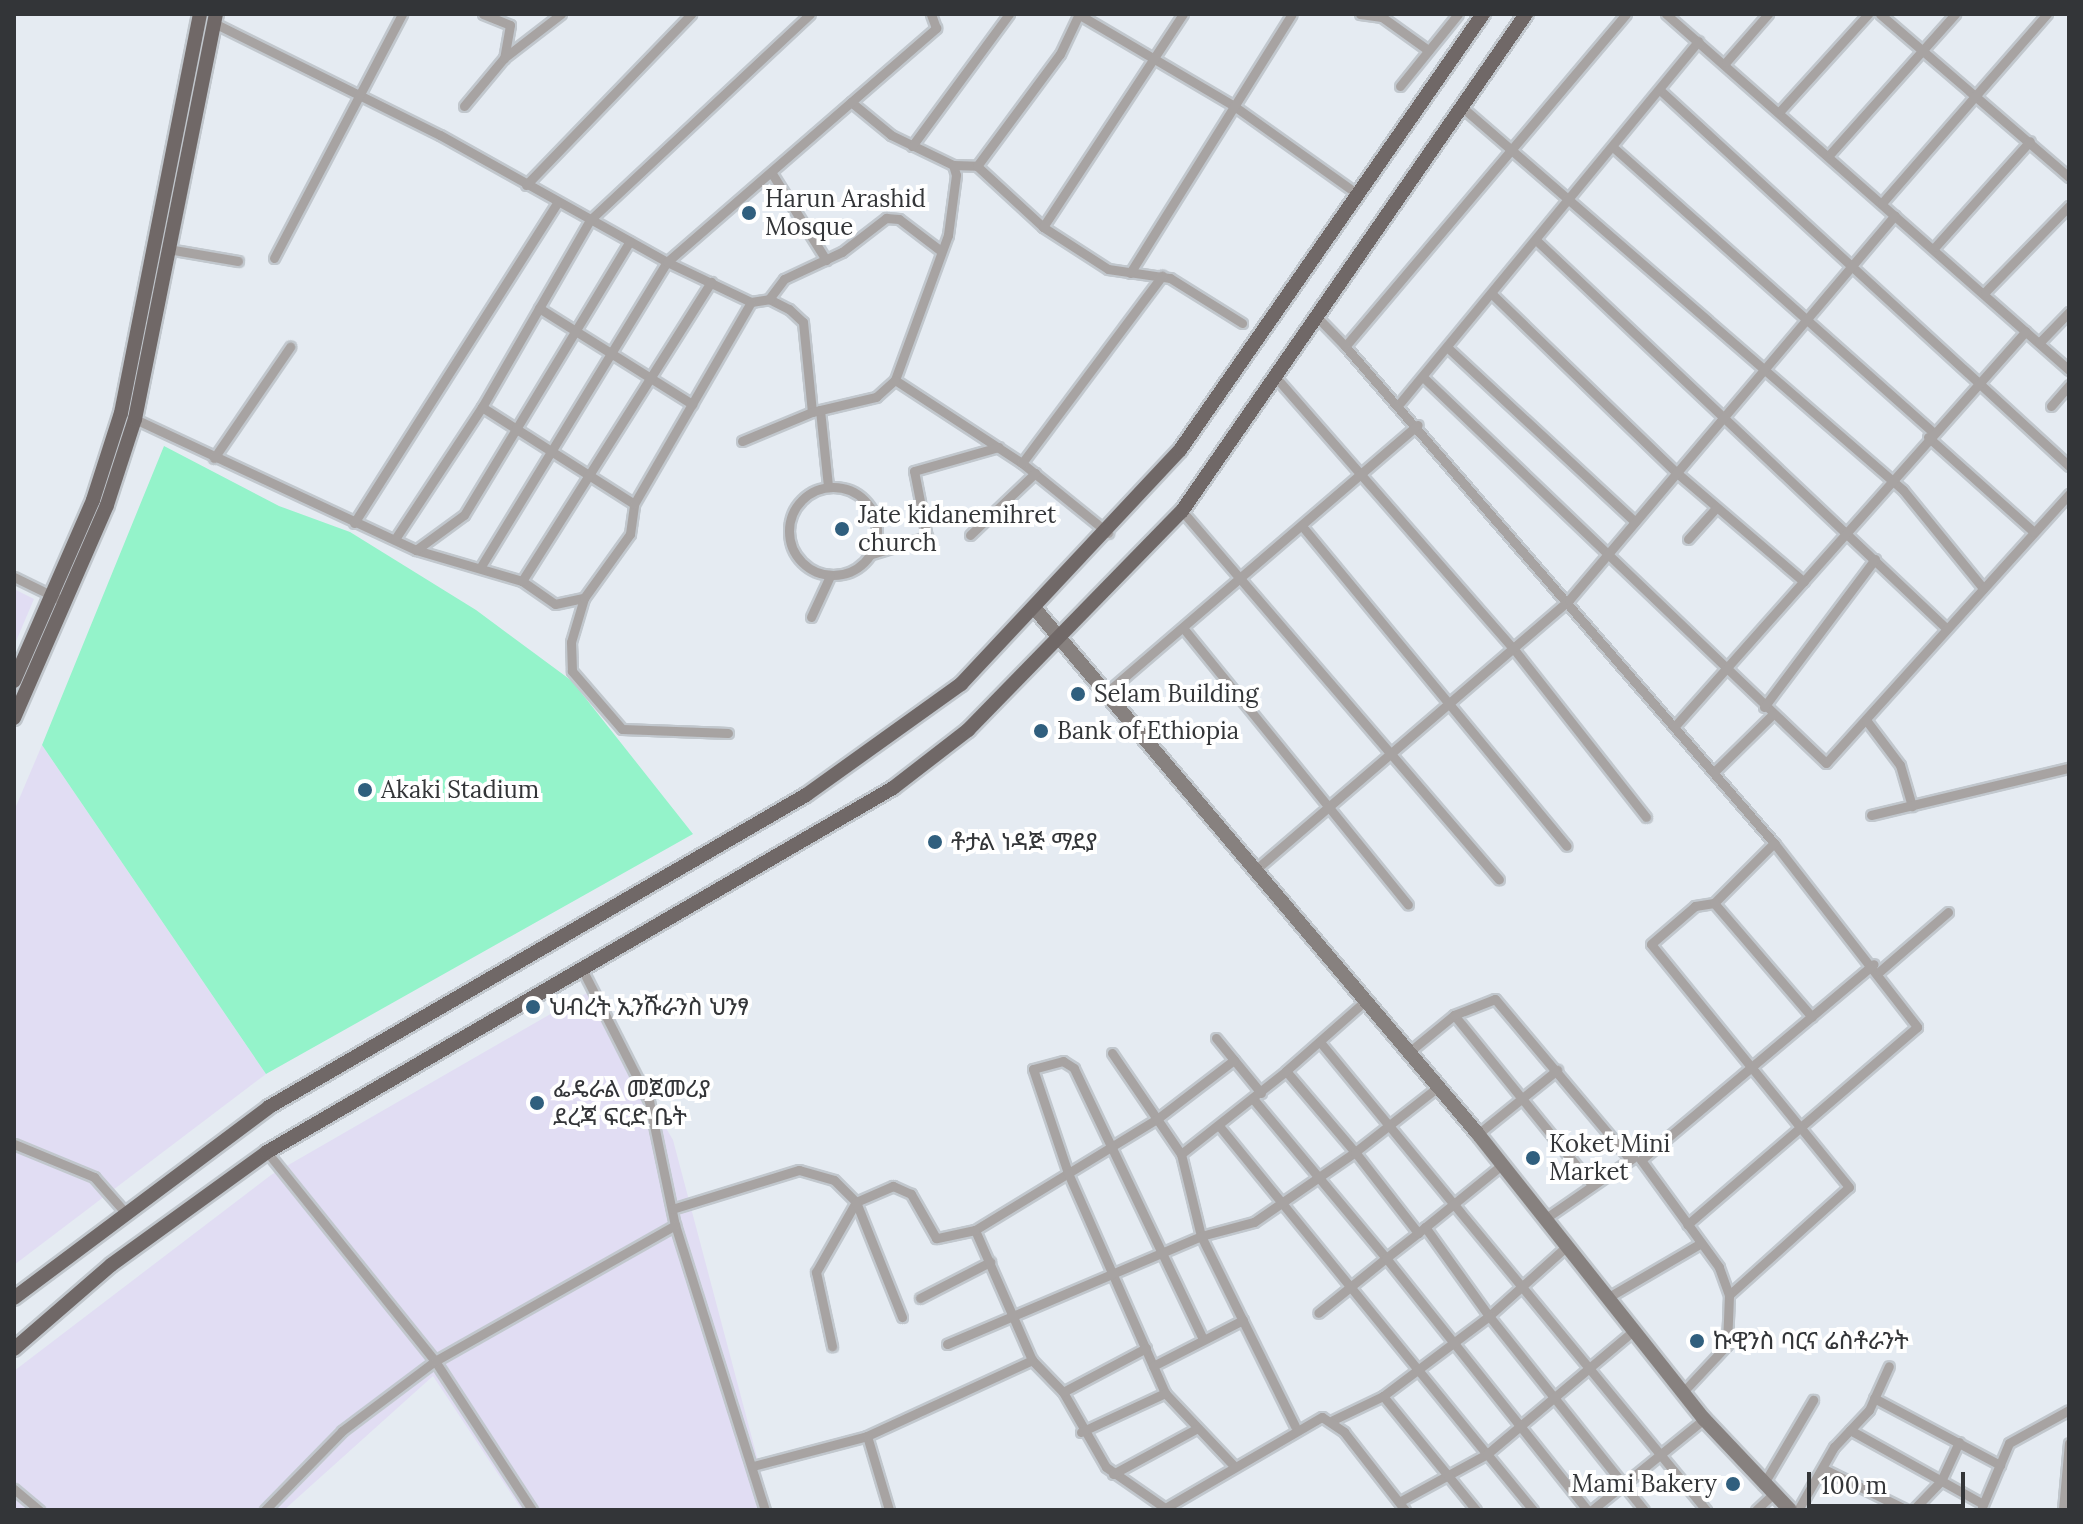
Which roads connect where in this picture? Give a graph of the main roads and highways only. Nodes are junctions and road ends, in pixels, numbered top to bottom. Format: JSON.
{"nodes":[{"id":1,"x":200,"y":14,"type":"edge"},
{"id":2,"x":1483,"y":14,"type":"edge"},
{"id":3,"x":1526,"y":14,"type":"edge"},
{"id":4,"x":215,"y":18,"type":"edge"},
{"id":5,"x":59,"y":598,"type":"junction"},
{"id":6,"x":14,"y":681,"type":"edge"},
{"id":7,"x":14,"y":718,"type":"edge"},
{"id":8,"x":14,"y":1298,"type":"edge"},
{"id":9,"x":14,"y":1349,"type":"edge"}],
"edges":[{"from":1,"to":5,"type":"main road"},
{"from":2,"to":8,"type":"main road"},
{"from":3,"to":9,"type":"main road"},
{"from":4,"to":5,"type":"main road"},
{"from":5,"to":6,"type":"main road"},
{"from":5,"to":7,"type":"main road"}]}
